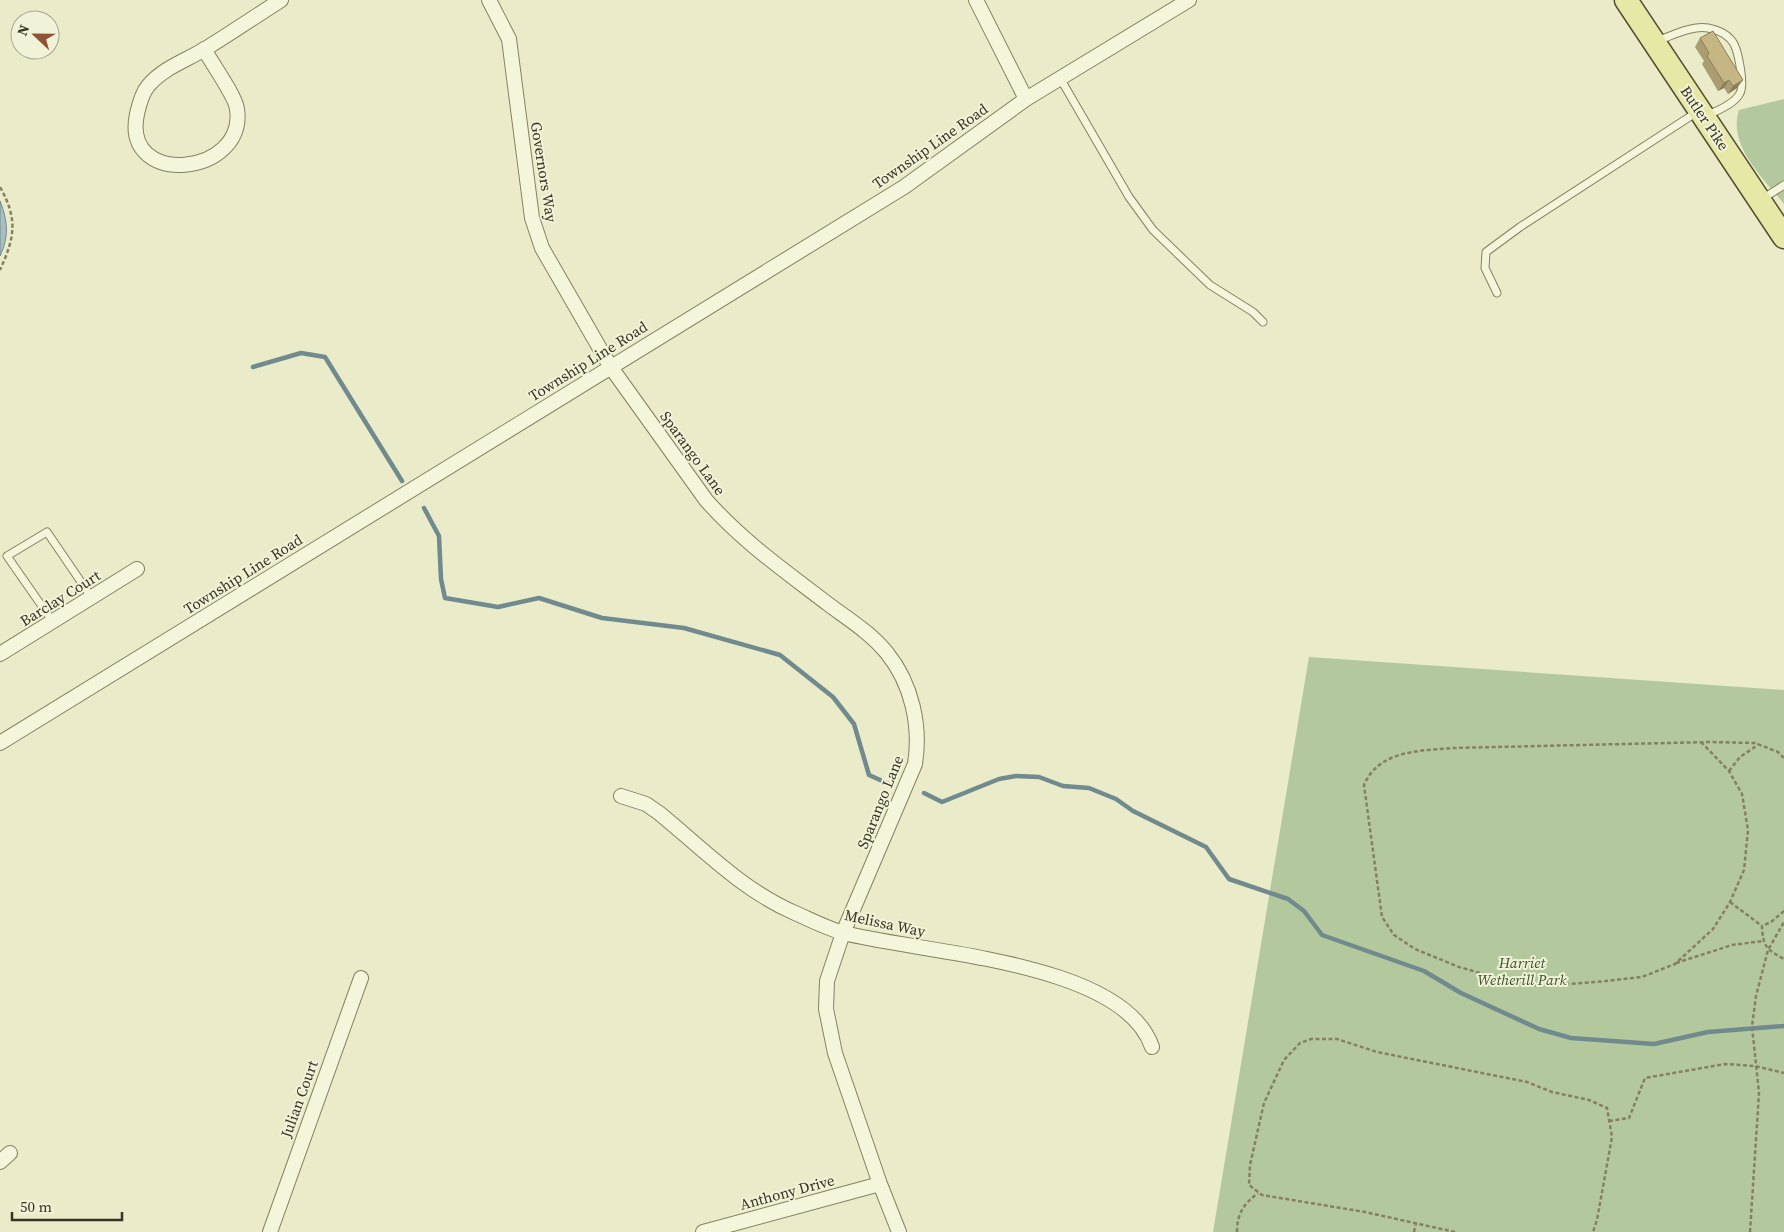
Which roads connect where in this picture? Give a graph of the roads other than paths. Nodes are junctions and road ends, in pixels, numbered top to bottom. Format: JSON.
{"nodes":[{"id":1,"x":281,"y":0,"type":"edge"},
{"id":2,"x":489,"y":0,"type":"edge"},
{"id":3,"x":976,"y":0,"type":"edge"},
{"id":4,"x":1189,"y":0,"type":"edge"},
{"id":5,"x":1626,"y":0,"type":"edge"},
{"id":6,"x":1654,"y":42,"type":"junction"},
{"id":7,"x":204,"y":50,"type":"junction"},
{"id":8,"x":1060,"y":78,"type":"junction"},
{"id":9,"x":1026,"y":99,"type":"junction"},
{"id":10,"x":1702,"y":114,"type":"junction"},
{"id":11,"x":1784,"y":185,"type":"edge"},
{"id":12,"x":1760,"y":201,"type":"junction"},
{"id":13,"x":1784,"y":237,"type":"edge"},
{"id":14,"x":1497,"y":293,"type":"dead end"},
{"id":15,"x":1262,"y":322,"type":"dead end"},
{"id":16,"x":610,"y":366,"type":"junction"},
{"id":17,"x":137,"y":569,"type":"dead end"},
{"id":18,"x":92,"y":598,"type":"junction"},
{"id":19,"x":53,"y":622,"type":"junction"},
{"id":20,"x":0,"y":654,"type":"edge"},
{"id":21,"x":0,"y":743,"type":"edge"},
{"id":22,"x":621,"y":796,"type":"dead end"},
{"id":23,"x":843,"y":933,"type":"junction"},
{"id":24,"x":361,"y":978,"type":"dead end"},
{"id":25,"x":1152,"y":1047,"type":"dead end"},
{"id":26,"x":880,"y":1184,"type":"junction"},
{"id":27,"x":270,"y":1232,"type":"edge"},
{"id":28,"x":703,"y":1232,"type":"edge"},
{"id":29,"x":899,"y":1232,"type":"edge"}],
"edges":[{"from":1,"to":7,"type":"street"},
{"from":2,"to":16,"type":"street","name":"Governors Way"},
{"from":3,"to":9,"type":"street"},
{"from":4,"to":8,"type":"street","name":"Township Line Road"},
{"from":5,"to":6,"type":"main road","name":"Butler Pike"},
{"from":6,"to":10,"type":"main road","name":"Butler Pike"},
{"from":6,"to":10,"type":"lane"},
{"from":7,"to":7,"type":"street"},
{"from":8,"to":9,"type":"street","name":"Township Line Road"},
{"from":8,"to":15,"type":"lane"},
{"from":9,"to":16,"type":"street","name":"Township Line Road"},
{"from":10,"to":12,"type":"main road","name":"Butler Pike"},
{"from":10,"to":14,"type":"lane"},
{"from":11,"to":12,"type":"lane"},
{"from":12,"to":13,"type":"main road","name":"Butler Pike"},
{"from":16,"to":21,"type":"street","name":"Township Line Road"},
{"from":16,"to":23,"type":"street","name":"Sparango Lane"},
{"from":17,"to":18,"type":"street","name":"Barclay Court"},
{"from":18,"to":19,"type":"street","name":"Barclay Court"},
{"from":18,"to":19,"type":"lane"},
{"from":19,"to":20,"type":"street","name":"Barclay Court"},
{"from":22,"to":23,"type":"street","name":"Melissa Way"},
{"from":23,"to":25,"type":"street","name":"Melissa Way"},
{"from":23,"to":26,"type":"street","name":"Sparango Lane"},
{"from":24,"to":27,"type":"street","name":"Julian Court"},
{"from":26,"to":28,"type":"street","name":"Anthony Drive"},
{"from":26,"to":29,"type":"street","name":"Sparango Lane"}]}
